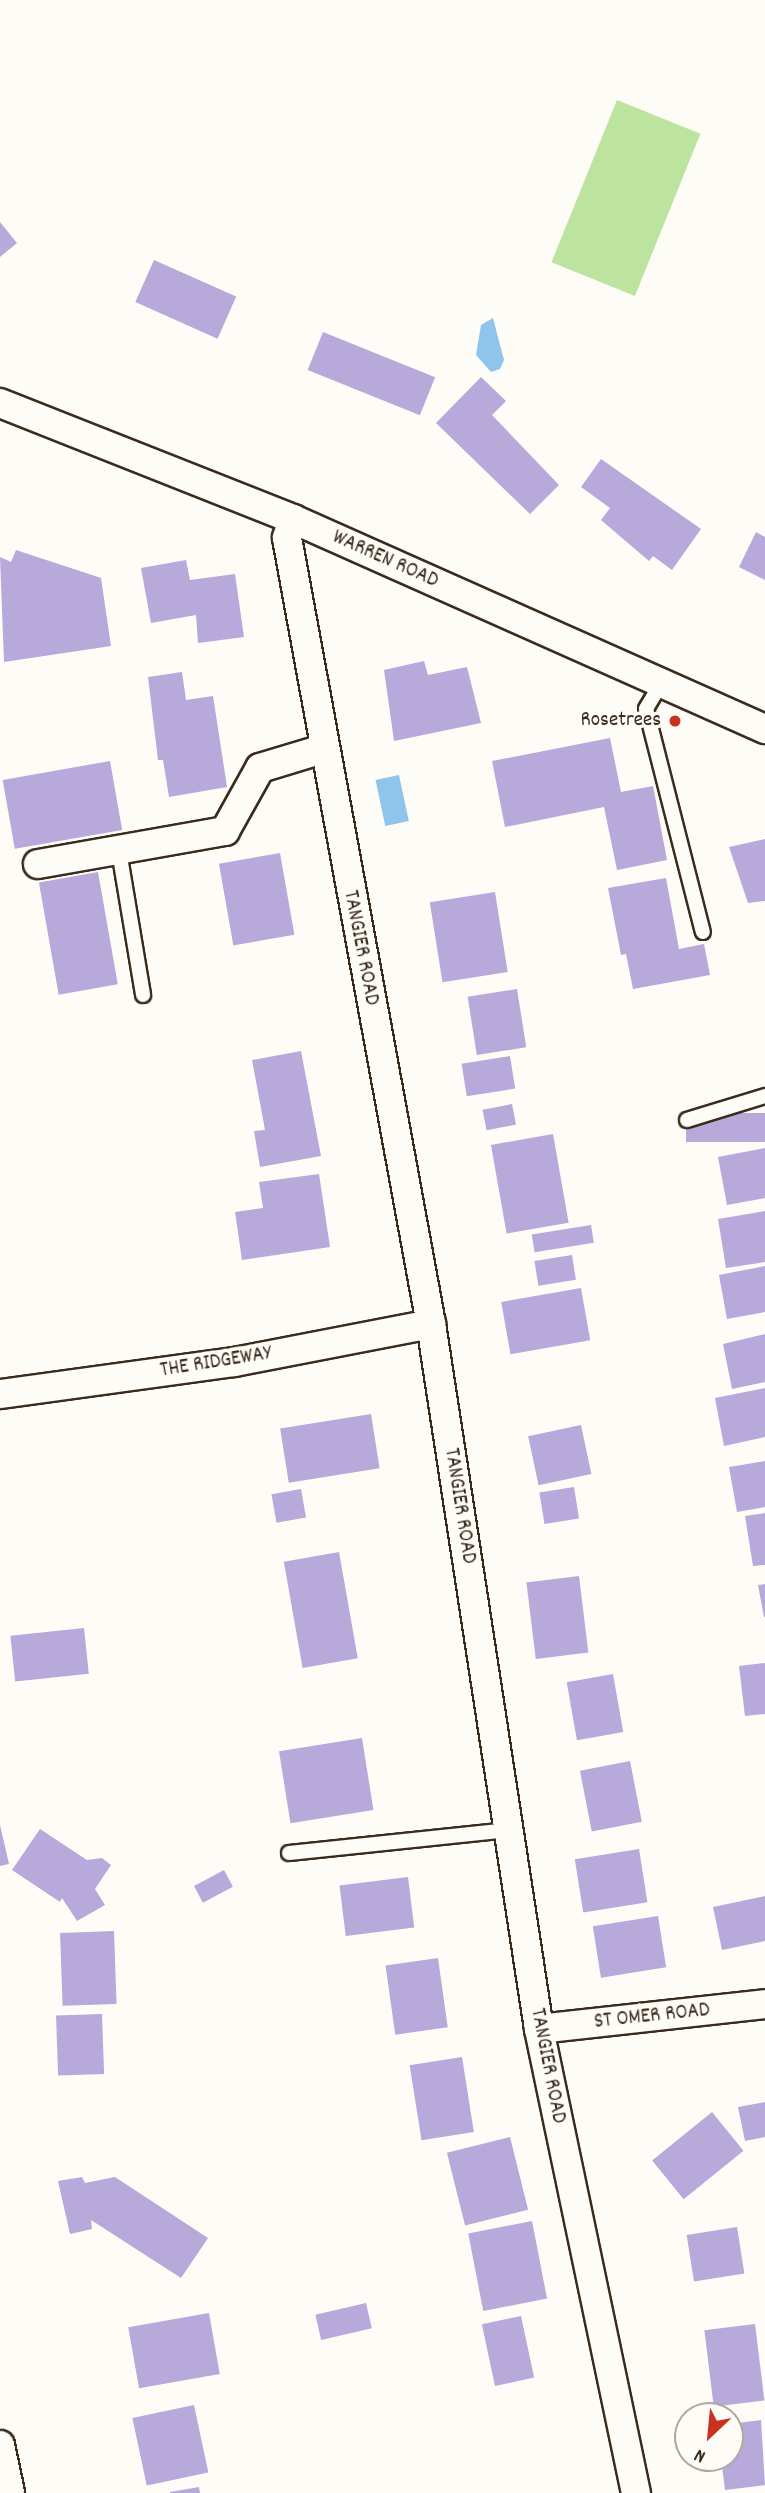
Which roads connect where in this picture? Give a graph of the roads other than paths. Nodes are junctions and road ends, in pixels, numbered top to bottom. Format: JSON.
{"nodes":[{"id":1,"x":0,"y":402,"type":"edge"},
{"id":2,"x":293,"y":519,"type":"junction"},
{"id":3,"x":662,"y":682,"type":"junction"},
{"id":4,"x":765,"y":729,"type":"edge"},
{"id":5,"x":323,"y":749,"type":"junction"},
{"id":6,"x":119,"y":852,"type":"junction"},
{"id":7,"x":38,"y":864,"type":"dead end"},
{"id":8,"x":703,"y":932,"type":"dead end"},
{"id":9,"x":143,"y":995,"type":"dead end"},
{"id":10,"x":765,"y":1096,"type":"edge"},
{"id":11,"x":687,"y":1120,"type":"dead end"},
{"id":12,"x":431,"y":1324,"type":"junction"},
{"id":13,"x":0,"y":1394,"type":"edge"},
{"id":14,"x":509,"y":1830,"type":"junction"},
{"id":15,"x":289,"y":1853,"type":"dead end"},
{"id":16,"x":765,"y":2004,"type":"edge"},
{"id":17,"x":538,"y":2029,"type":"junction"},
{"id":18,"x":0,"y":2445,"type":"edge"},
{"id":19,"x":10,"y":2493,"type":"edge"},
{"id":20,"x":636,"y":2493,"type":"edge"}],
"edges":[{"from":1,"to":2,"type":"street","name":"WARREN ROAD"},
{"from":2,"to":3,"type":"street","name":"WARREN ROAD"},
{"from":2,"to":5,"type":"street","name":"TANGIER ROAD"},
{"from":3,"to":4,"type":"street","name":"WARREN ROAD"},
{"from":3,"to":8,"type":"lane"},
{"from":5,"to":6,"type":"street"},
{"from":5,"to":12,"type":"street","name":"TANGIER ROAD"},
{"from":6,"to":7,"type":"street"},
{"from":6,"to":9,"type":"lane"},
{"from":10,"to":11,"type":"lane"},
{"from":12,"to":13,"type":"street","name":"THE RIDGEWAY"},
{"from":12,"to":14,"type":"street","name":"TANGIER ROAD"},
{"from":14,"to":15,"type":"lane"},
{"from":14,"to":17,"type":"street","name":"TANGIER ROAD"},
{"from":16,"to":17,"type":"street","name":"ST OMER ROAD"},
{"from":17,"to":20,"type":"street","name":"TANGIER ROAD"},
{"from":18,"to":19,"type":"street"}]}
